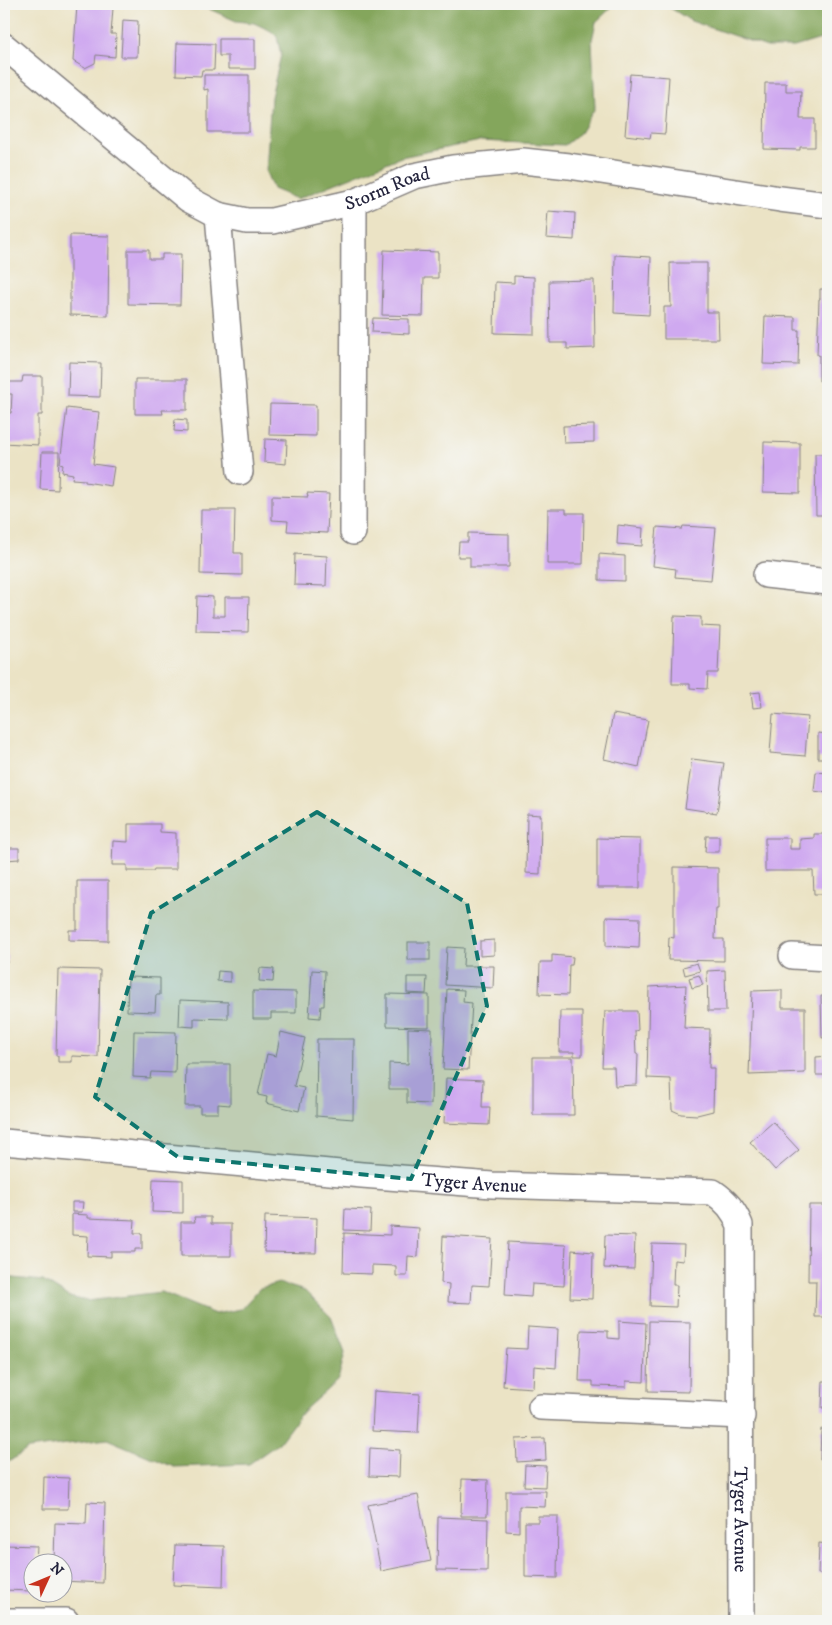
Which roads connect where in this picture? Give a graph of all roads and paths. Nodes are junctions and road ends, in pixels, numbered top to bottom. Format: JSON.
{"nodes":[{"id":1,"x":4,"y":46,"type":"edge"},
{"id":2,"x":354,"y":202,"type":"junction"},
{"id":3,"x":828,"y":205,"type":"edge"},
{"id":4,"x":218,"y":215,"type":"junction"},
{"id":5,"x":240,"y":472,"type":"dead end"},
{"id":6,"x":353,"y":532,"type":"dead end"},
{"id":7,"x":766,"y":575,"type":"dead end"},
{"id":8,"x":828,"y":582,"type":"edge"},
{"id":9,"x":792,"y":956,"type":"dead end"},
{"id":10,"x":828,"y":958,"type":"edge"},
{"id":11,"x":4,"y":1142,"type":"edge"},
{"id":12,"x":541,"y":1407,"type":"dead end"},
{"id":13,"x":742,"y":1416,"type":"junction"},
{"id":14,"x":4,"y":1621,"type":"edge"},
{"id":15,"x":66,"y":1621,"type":"edge"},
{"id":16,"x":741,"y":1621,"type":"edge"}],
"edges":[{"from":1,"to":4,"type":"street","name":"Storm Road"},
{"from":2,"to":3,"type":"street","name":"Storm Road"},
{"from":2,"to":4,"type":"street","name":"Storm Road"},
{"from":2,"to":6,"type":"street"},
{"from":4,"to":5,"type":"street"},
{"from":7,"to":8,"type":"street"},
{"from":9,"to":10,"type":"street"},
{"from":11,"to":13,"type":"street","name":"Tyger Avenue"},
{"from":12,"to":13,"type":"street"},
{"from":13,"to":16,"type":"street","name":"Tyger Avenue"},
{"from":14,"to":15,"type":"street"}]}
